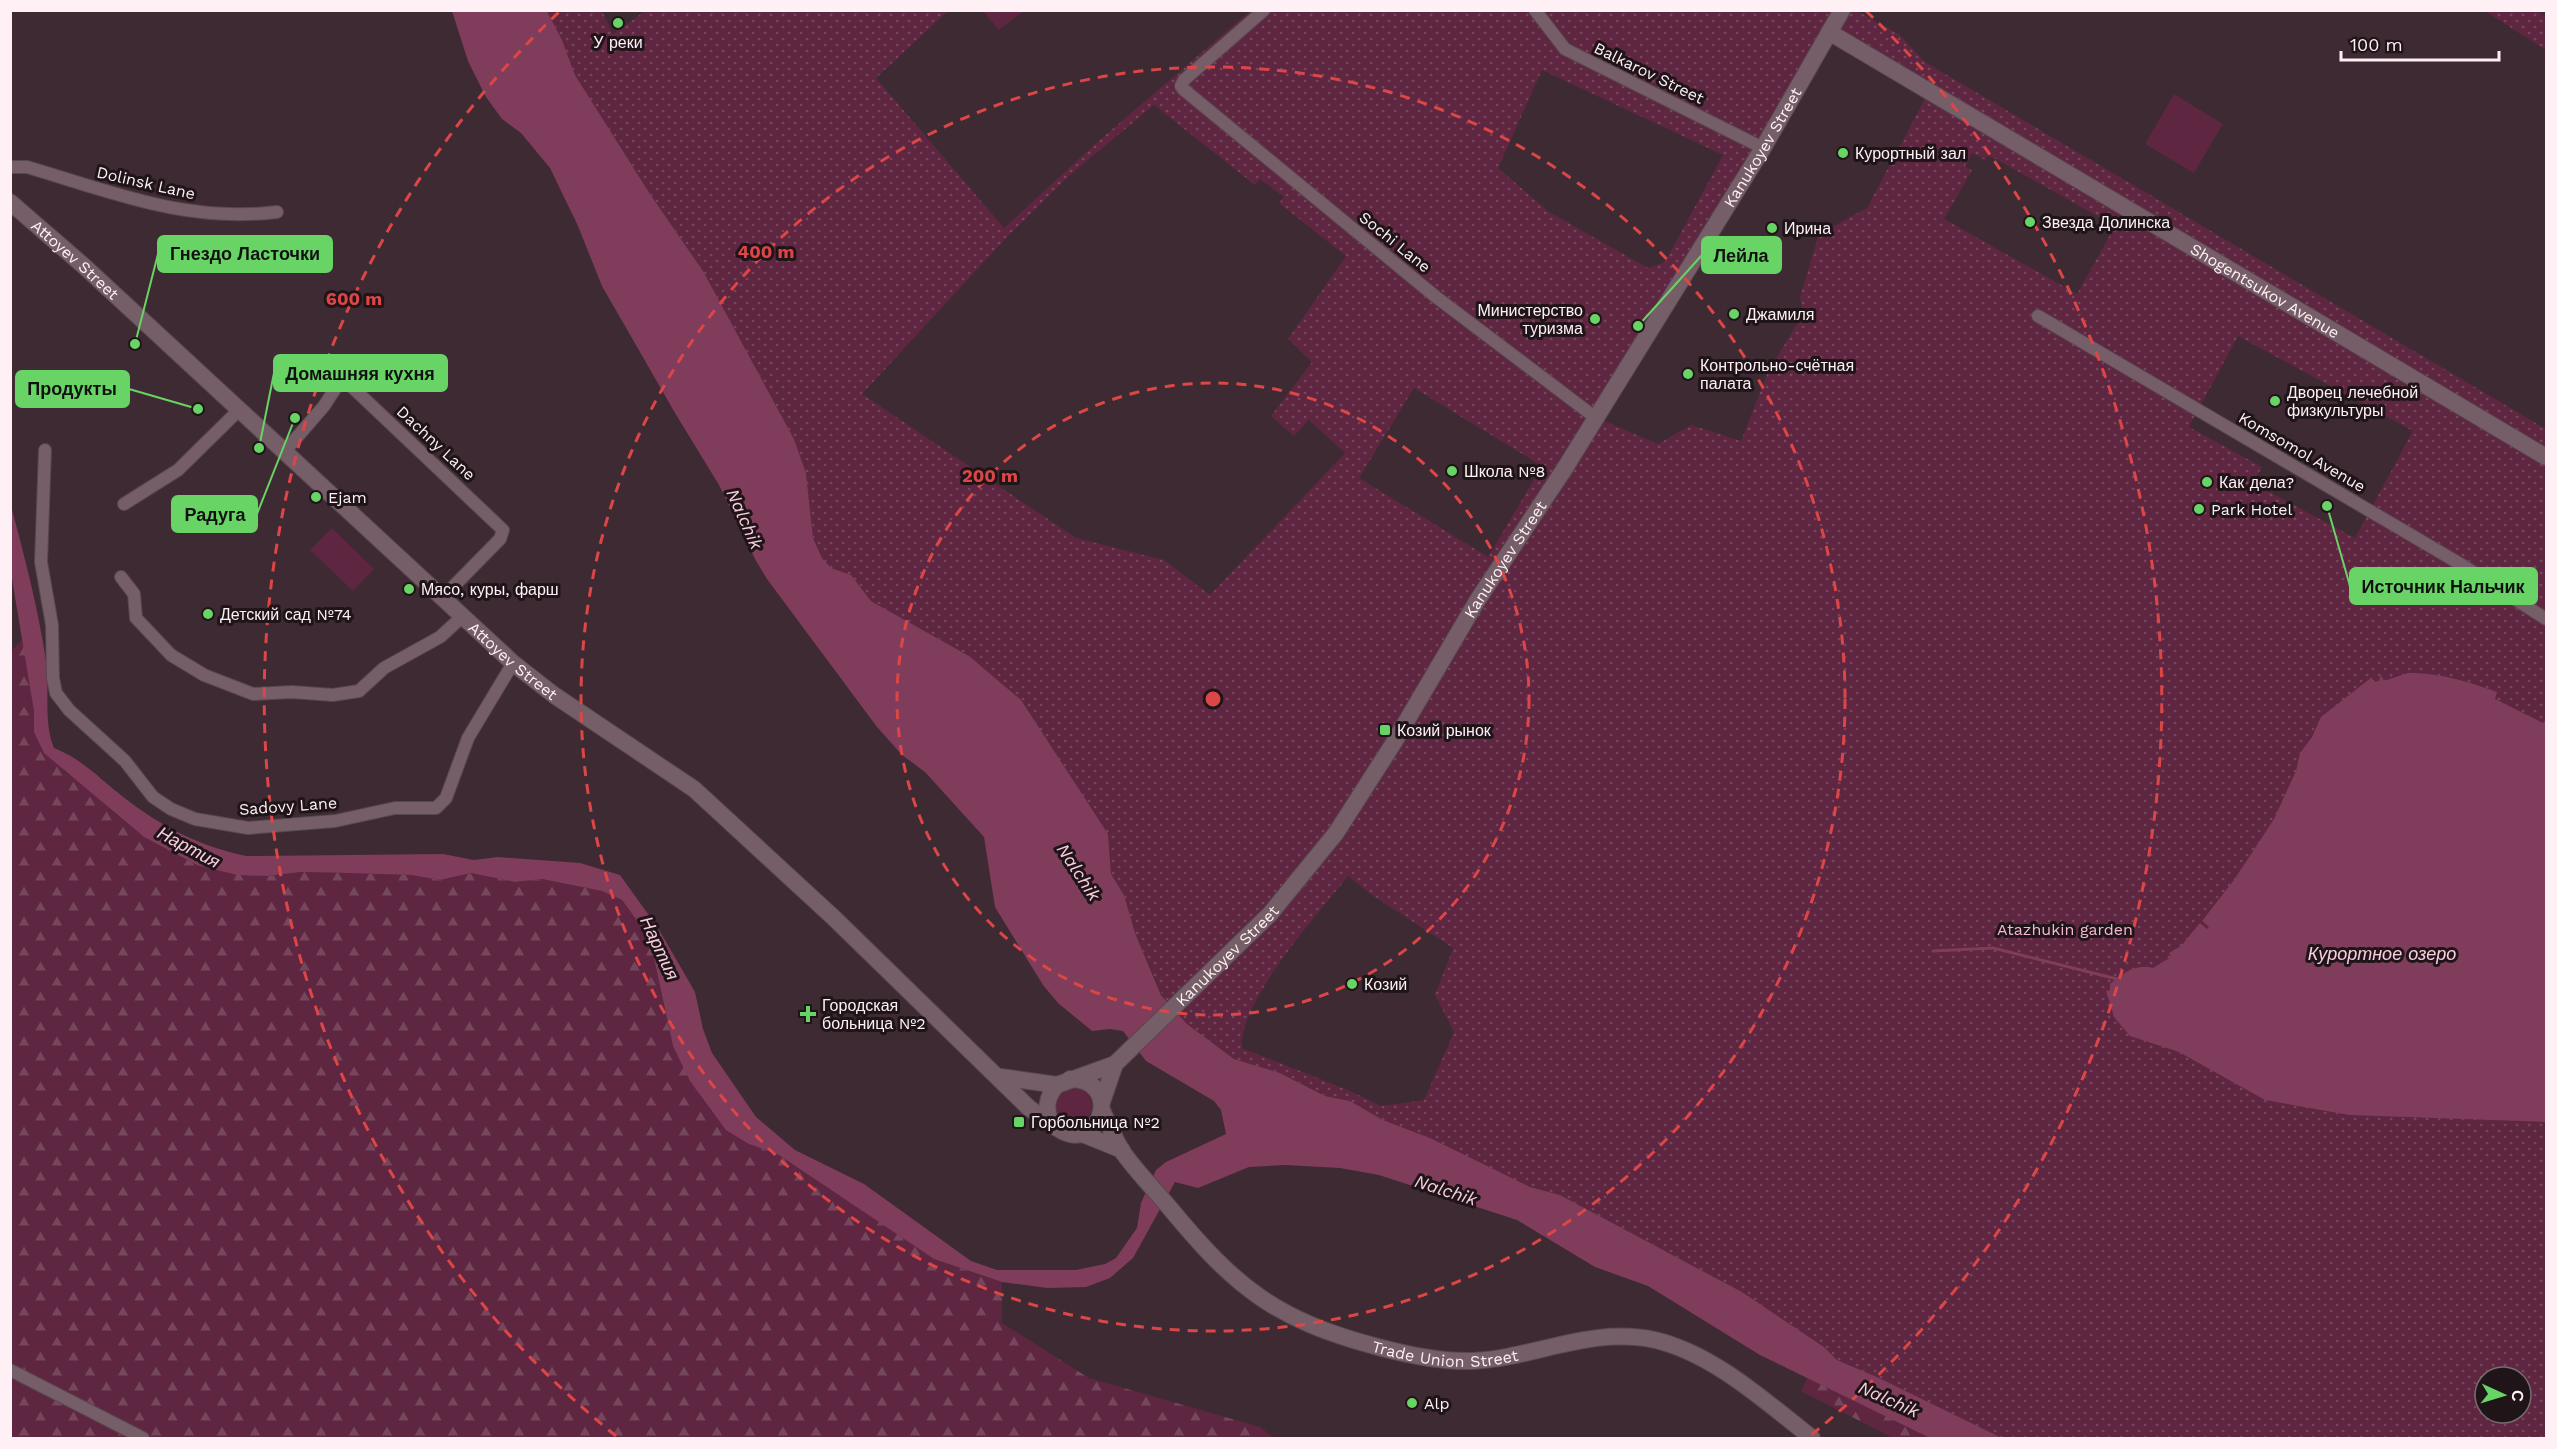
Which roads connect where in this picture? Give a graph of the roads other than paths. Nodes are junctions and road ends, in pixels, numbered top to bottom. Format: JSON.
{"nodes":[{"id":1,"x":1264,"y":10,"type":"edge"},
{"id":2,"x":1534,"y":10,"type":"edge"},
{"id":3,"x":1842,"y":10,"type":"edge"},
{"id":4,"x":1829,"y":32,"type":"junction"},
{"id":5,"x":1763,"y":148,"type":"junction"},
{"id":6,"x":10,"y":167,"type":"edge"},
{"id":7,"x":10,"y":202,"type":"edge"},
{"id":8,"x":277,"y":212,"type":"dead end"},
{"id":9,"x":2038,"y":316,"type":"dead end"},
{"id":10,"x":240,"y":409,"type":"junction"},
{"id":11,"x":1596,"y":418,"type":"junction"},
{"id":12,"x":45,"y":450,"type":"dead end"},
{"id":13,"x":285,"y":451,"type":"junction"},
{"id":14,"x":2547,"y":457,"type":"edge"},
{"id":15,"x":124,"y":504,"type":"dead end"},
{"id":16,"x":121,"y":577,"type":"dead end"},
{"id":17,"x":442,"y":597,"type":"junction"},
{"id":18,"x":462,"y":616,"type":"junction"},
{"id":19,"x":2547,"y":619,"type":"edge"},
{"id":20,"x":513,"y":663,"type":"junction"},
{"id":21,"x":1115,"y":1064,"type":"junction"},
{"id":22,"x":1001,"y":1077,"type":"junction"},
{"id":23,"x":1064,"y":1082,"type":"junction"},
{"id":24,"x":1102,"y":1106,"type":"junction"},
{"id":25,"x":1055,"y":1126,"type":"junction"},
{"id":26,"x":1080,"y":1133,"type":"junction"},
{"id":27,"x":1122,"y":1150,"type":"junction"},
{"id":28,"x":10,"y":1370,"type":"edge"},
{"id":29,"x":143,"y":1438,"type":"edge"},
{"id":30,"x":1812,"y":1438,"type":"edge"}],
"edges":[{"from":1,"to":11,"type":"street","name":"Sochi Lane"},
{"from":2,"to":5,"type":"street","name":"Balkarov Street"},
{"from":3,"to":4,"type":"street","name":"Kanukoyev Street"},
{"from":4,"to":5,"type":"street","name":"Kanukoyev Street"},
{"from":4,"to":14,"type":"street","name":"Shogentsukov Avenue"},
{"from":5,"to":11,"type":"street","name":"Kanukoyev Street"},
{"from":6,"to":8,"type":"street","name":"Dolinsk Lane"},
{"from":7,"to":10,"type":"street","name":"Attoyev Street"},
{"from":9,"to":19,"type":"street","name":"Komsomol Avenue"},
{"from":10,"to":13,"type":"street","name":"Attoyev Street"},
{"from":10,"to":15,"type":"street"},
{"from":11,"to":21,"type":"street","name":"Kanukoyev Street"},
{"from":12,"to":20,"type":"street","name":"Sadovy Lane"},
{"from":13,"to":17,"type":"street","name":"Attoyev Street"},
{"from":13,"to":17,"type":"street","name":"Dachny Lane"},
{"from":16,"to":18,"type":"street"},
{"from":17,"to":18,"type":"street","name":"Attoyev Street"},
{"from":18,"to":20,"type":"street","name":"Attoyev Street"},
{"from":20,"to":22,"type":"street","name":"Attoyev Street"},
{"from":21,"to":23,"type":"street"},
{"from":21,"to":24,"type":"street"},
{"from":22,"to":23,"type":"street"},
{"from":22,"to":25,"type":"street","name":"Attoyev Street"},
{"from":23,"to":24,"type":"street"},
{"from":23,"to":25,"type":"street"},
{"from":24,"to":26,"type":"street"},
{"from":24,"to":27,"type":"street","name":"Trade Union Street"},
{"from":25,"to":26,"type":"street"},
{"from":26,"to":27,"type":"street"},
{"from":27,"to":30,"type":"street","name":"Trade Union Street"},
{"from":28,"to":29,"type":"street"}]}
